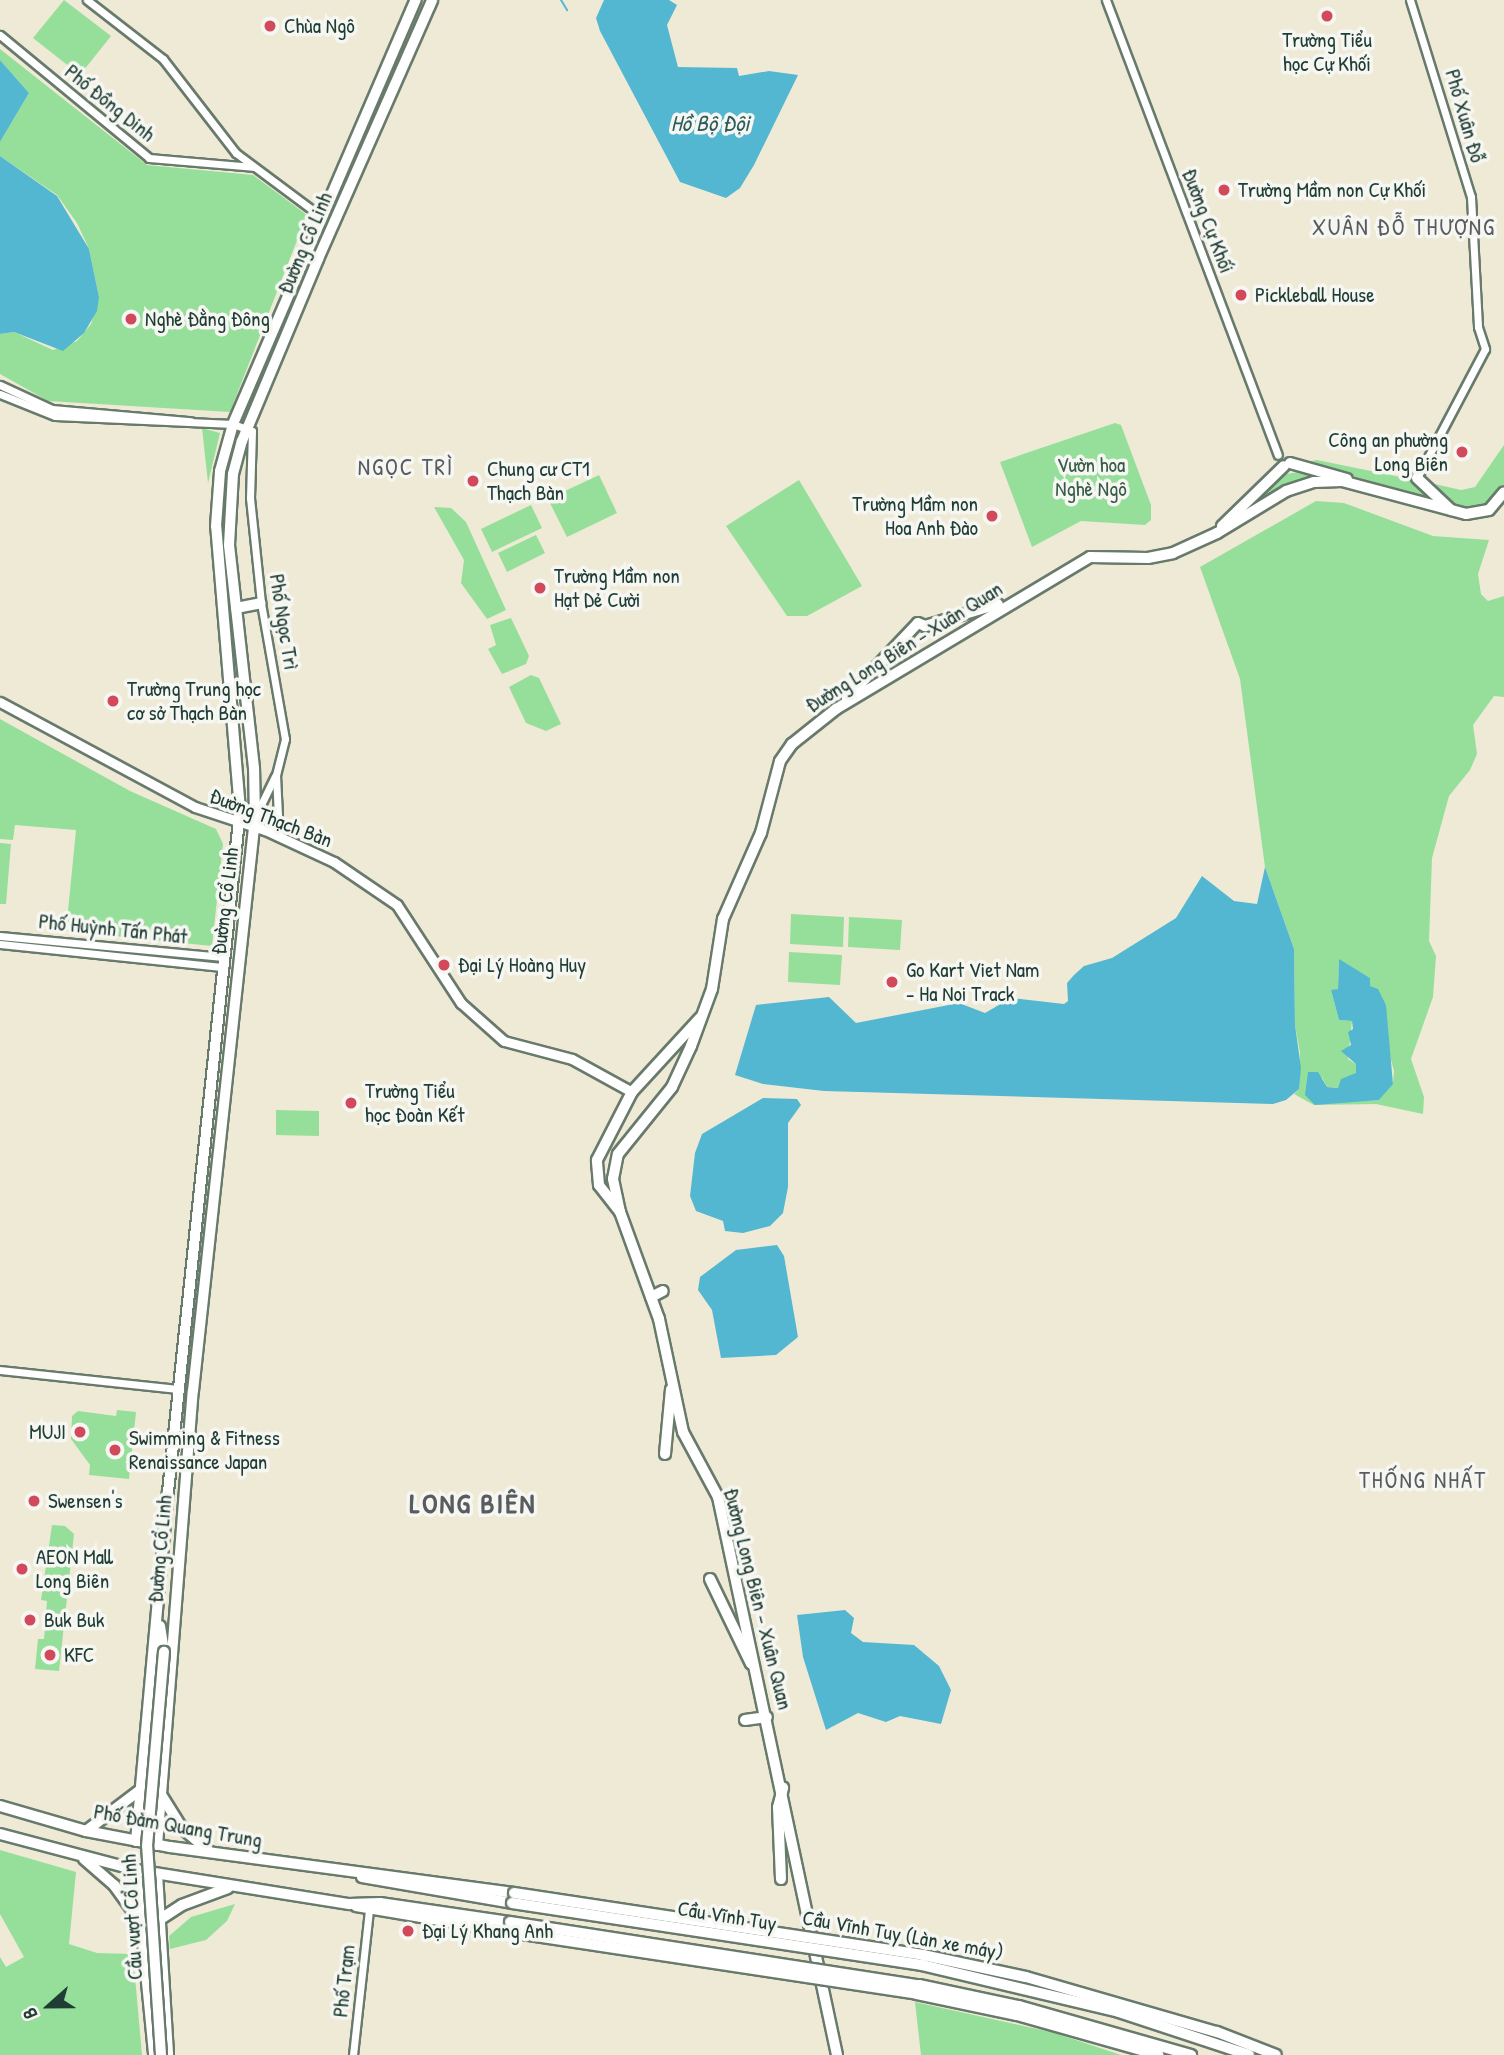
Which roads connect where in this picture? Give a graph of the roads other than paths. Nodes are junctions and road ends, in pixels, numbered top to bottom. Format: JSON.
{"nodes":[{"id":1,"x":87,"y":0,"type":"edge"},
{"id":2,"x":1106,"y":0,"type":"edge"},
{"id":3,"x":1410,"y":0,"type":"edge"},
{"id":4,"x":415,"y":1,"type":"edge"},
{"id":5,"x":430,"y":4,"type":"edge"},
{"id":6,"x":0,"y":35,"type":"edge"},
{"id":7,"x":254,"y":167,"type":"junction"},
{"id":8,"x":321,"y":218,"type":"junction"},
{"id":9,"x":0,"y":386,"type":"edge"},
{"id":10,"x":5,"y":394,"type":"edge"},
{"id":11,"x":233,"y":424,"type":"junction"},
{"id":12,"x":248,"y":429,"type":"junction"},
{"id":13,"x":1278,"y":455,"type":"dead end"},
{"id":14,"x":1416,"y":478,"type":"joint"},
{"id":15,"x":1366,"y":488,"type":"junction"},
{"id":16,"x":1504,"y":492,"type":"edge"},
{"id":17,"x":1454,"y":512,"type":"junction"},
{"id":18,"x":1217,"y":533,"type":"junction"},
{"id":19,"x":1012,"y":600,"type":"junction"},
{"id":20,"x":261,"y":603,"type":"junction"},
{"id":21,"x":236,"y":608,"type":"junction"},
{"id":22,"x":0,"y":702,"type":"edge"},
{"id":23,"x":836,"y":709,"type":"junction"},
{"id":24,"x":275,"y":775,"type":"junction"},
{"id":25,"x":238,"y":822,"type":"junction"},
{"id":26,"x":255,"y":822,"type":"junction"},
{"id":27,"x":279,"y":837,"type":"junction"},
{"id":28,"x":0,"y":936,"type":"edge"},
{"id":29,"x":14,"y":941,"type":"junction"},
{"id":30,"x":0,"y":944,"type":"edge"},
{"id":31,"x":222,"y":962,"type":"junction"},
{"id":32,"x":703,"y":1015,"type":"junction"},
{"id":33,"x":632,"y":1092,"type":"junction"},
{"id":34,"x":620,"y":1212,"type":"junction"},
{"id":35,"x":663,"y":1291,"type":"dead end"},
{"id":36,"x":651,"y":1297,"type":"junction"},
{"id":37,"x":0,"y":1370,"type":"edge"},
{"id":38,"x":672,"y":1382,"type":"junction"},
{"id":39,"x":179,"y":1389,"type":"junction"},
{"id":40,"x":665,"y":1454,"type":"dead end"},
{"id":41,"x":710,"y":1580,"type":"dead end"},
{"id":42,"x":158,"y":1609,"type":"junction"},
{"id":43,"x":174,"y":1613,"type":"junction"},
{"id":44,"x":164,"y":1652,"type":"junction"},
{"id":45,"x":759,"y":1680,"type":"junction"},
{"id":46,"x":767,"y":1717,"type":"junction"},
{"id":47,"x":745,"y":1720,"type":"dead end"},
{"id":48,"x":783,"y":1788,"type":"junction"},
{"id":49,"x":140,"y":1790,"type":"junction"},
{"id":50,"x":160,"y":1793,"type":"junction"},
{"id":51,"x":0,"y":1805,"type":"edge"},
{"id":52,"x":86,"y":1831,"type":"junction"},
{"id":53,"x":0,"y":1834,"type":"edge"},
{"id":54,"x":136,"y":1841,"type":"junction"},
{"id":55,"x":157,"y":1845,"type":"junction"},
{"id":56,"x":212,"y":1854,"type":"junction"},
{"id":57,"x":81,"y":1857,"type":"junction"},
{"id":58,"x":136,"y":1870,"type":"junction"},
{"id":59,"x":352,"y":1873,"type":"joint"},
{"id":60,"x":157,"y":1874,"type":"junction"},
{"id":61,"x":781,"y":1879,"type":"dead end"},
{"id":62,"x":433,"y":1885,"type":"junction"},
{"id":63,"x":232,"y":1886,"type":"junction"},
{"id":64,"x":514,"y":1893,"type":"joint"},
{"id":65,"x":349,"y":1904,"type":"junction"},
{"id":66,"x":369,"y":1911,"type":"junction"},
{"id":67,"x":429,"y":1915,"type":"junction"},
{"id":68,"x":159,"y":1920,"type":"junction"},
{"id":69,"x":140,"y":1922,"type":"junction"},
{"id":70,"x":154,"y":2055,"type":"edge"},
{"id":71,"x":161,"y":2055,"type":"edge"},
{"id":72,"x":168,"y":2055,"type":"edge"},
{"id":73,"x":353,"y":2055,"type":"edge"},
{"id":74,"x":837,"y":2055,"type":"edge"},
{"id":75,"x":1158,"y":2055,"type":"edge"},
{"id":76,"x":1191,"y":2055,"type":"edge"},
{"id":77,"x":1250,"y":2055,"type":"edge"},
{"id":78,"x":1276,"y":2055,"type":"edge"}],
"edges":[{"from":1,"to":7,"type":"street"},
{"from":2,"to":13,"type":"street","name":"Đường Cự Khối"},
{"from":3,"to":14,"type":"street","name":"Phố Xuân Đỗ"},
{"from":4,"to":5,"type":"main road"},
{"from":4,"to":8,"type":"main road","name":"Đường Cổ Linh"},
{"from":5,"to":12,"type":"main road","name":"Đường Cổ Linh"},
{"from":6,"to":7,"type":"street","name":"Phố Đồng Dinh"},
{"from":7,"to":8,"type":"street"},
{"from":8,"to":11,"type":"main road","name":"Đường Cổ Linh"},
{"from":9,"to":10,"type":"street"},
{"from":10,"to":11,"type":"street"},
{"from":11,"to":12,"type":"street"},
{"from":11,"to":25,"type":"main road","name":"Đường Cổ Linh"},
{"from":12,"to":20,"type":"street","name":"Phố Ngọc Trì"},
{"from":12,"to":21,"type":"main road","name":"Đường Cổ Linh"},
{"from":14,"to":17,"type":"main road"},
{"from":15,"to":17,"type":"main road","name":"Đường Long Biên – Xuân Quan"},
{"from":15,"to":18,"type":"main road","name":"Đường Long Biên – Xuân Quan"},
{"from":15,"to":18,"type":"main road"},
{"from":16,"to":17,"type":"main road","name":"Đường Long Biên – Xuân Quan"},
{"from":18,"to":19,"type":"main road","name":"Đường Long Biên – Xuân Quan"},
{"from":19,"to":23,"type":"main road","name":"Đường Long Biên – Xuân Quan"},
{"from":19,"to":23,"type":"main road"},
{"from":20,"to":21,"type":"main road"},
{"from":20,"to":24,"type":"street","name":"Phố Ngọc Trì"},
{"from":21,"to":26,"type":"main road","name":"Đường Cổ Linh"},
{"from":22,"to":25,"type":"main road","name":"Đường Thạch Bàn"},
{"from":23,"to":32,"type":"main road","name":"Đường Long Biên – Xuân Quan"},
{"from":24,"to":26,"type":"street"},
{"from":24,"to":27,"type":"street","name":"Phố Ngọc Trì"},
{"from":25,"to":26,"type":"main road","name":"Đường Thạch Bàn"},
{"from":25,"to":31,"type":"main road","name":"Đường Cổ Linh"},
{"from":26,"to":27,"type":"main road","name":"Đường Thạch Bàn"},
{"from":26,"to":43,"type":"main road","name":"Đường Cổ Linh"},
{"from":27,"to":33,"type":"main road","name":"Đường Thạch Bàn"},
{"from":28,"to":29,"type":"street","name":"Phố Huỳnh Tấn Phát"},
{"from":29,"to":30,"type":"street","name":"Phố Huỳnh Tấn Phát"},
{"from":29,"to":31,"type":"street","name":"Phố Huỳnh Tấn Phát"},
{"from":31,"to":39,"type":"main road","name":"Đường Cổ Linh"},
{"from":32,"to":33,"type":"main road"},
{"from":32,"to":34,"type":"main road","name":"Đường Long Biên – Xuân Quan"},
{"from":33,"to":34,"type":"main road"},
{"from":34,"to":36,"type":"main road","name":"Đường Long Biên – Xuân Quan"},
{"from":35,"to":36,"type":"main road"},
{"from":36,"to":38,"type":"main road","name":"Đường Long Biên – Xuân Quan"},
{"from":37,"to":39,"type":"street"},
{"from":38,"to":40,"type":"main road"},
{"from":38,"to":45,"type":"main road","name":"Đường Long Biên – Xuân Quan"},
{"from":39,"to":42,"type":"main road","name":"Đường Cổ Linh"},
{"from":41,"to":45,"type":"main road"},
{"from":42,"to":44,"type":"main road","name":"Cầu vượt Cổ Linh"},
{"from":42,"to":49,"type":"main road","name":"Đường Cổ Linh"},
{"from":43,"to":44,"type":"main road","name":"Cầu vượt Cổ Linh"},
{"from":43,"to":50,"type":"main road","name":"Đường Cổ Linh"},
{"from":44,"to":71,"type":"main road","name":"Cầu vượt Cổ Linh","bridge":true},
{"from":45,"to":46,"type":"main road","name":"Đường Long Biên – Xuân Quan"},
{"from":46,"to":47,"type":"main road"},
{"from":46,"to":48,"type":"main road","name":"Đường Long Biên – Xuân Quan"},
{"from":48,"to":61,"type":"main road"},
{"from":48,"to":74,"type":"main road","name":"Đường Long Biên – Xuân Quan"},
{"from":49,"to":50,"type":"main road"},
{"from":49,"to":52,"type":"main road"},
{"from":49,"to":54,"type":"main road","name":"Đường Cổ Linh"},
{"from":50,"to":55,"type":"main road","name":"Đường Cổ Linh"},
{"from":50,"to":56,"type":"main road"},
{"from":51,"to":52,"type":"main road","name":"Phố Đàm Quang Trung"},
{"from":52,"to":54,"type":"main road","name":"Phố Đàm Quang Trung"},
{"from":53,"to":57,"type":"main road"},
{"from":54,"to":55,"type":"main road","name":"Phố Đàm Quang Trung"},
{"from":55,"to":56,"type":"main road","name":"Phố Đàm Quang Trung"},
{"from":56,"to":59,"type":"main road","name":"Phố Đàm Quang Trung"},
{"from":57,"to":58,"type":"main road"},
{"from":57,"to":69,"type":"main road"},
{"from":58,"to":60,"type":"main road"},
{"from":58,"to":69,"type":"main road"},
{"from":59,"to":62,"type":"main road","name":"Cầu Vĩnh Tuy"},
{"from":60,"to":63,"type":"main road"},
{"from":60,"to":68,"type":"main road"},
{"from":62,"to":64,"type":"main road","name":"Cầu Vĩnh Tuy"},
{"from":62,"to":77,"type":"main road","name":"Cầu Vĩnh Tuy","bridge":true},
{"from":63,"to":65,"type":"main road"},
{"from":63,"to":68,"type":"main road"},
{"from":64,"to":78,"type":"main road","name":"Cầu Vĩnh Tuy (Làn xe máy)","bridge":true},
{"from":65,"to":66,"type":"main road","name":"Cầu Vĩnh Tuy"},
{"from":65,"to":67,"type":"main road","name":"Cầu Vĩnh Tuy"},
{"from":66,"to":67,"type":"main road","name":"Cầu Vĩnh Tuy"},
{"from":66,"to":73,"type":"street","name":"Phố Trạm"},
{"from":67,"to":75,"type":"main road","name":"Cầu Vĩnh Tuy","bridge":true},
{"from":67,"to":76,"type":"main road","name":"Cầu Vĩnh Tuy","bridge":true},
{"from":68,"to":69,"type":"main road"},
{"from":68,"to":72,"type":"main road"},
{"from":69,"to":70,"type":"main road"}]}
